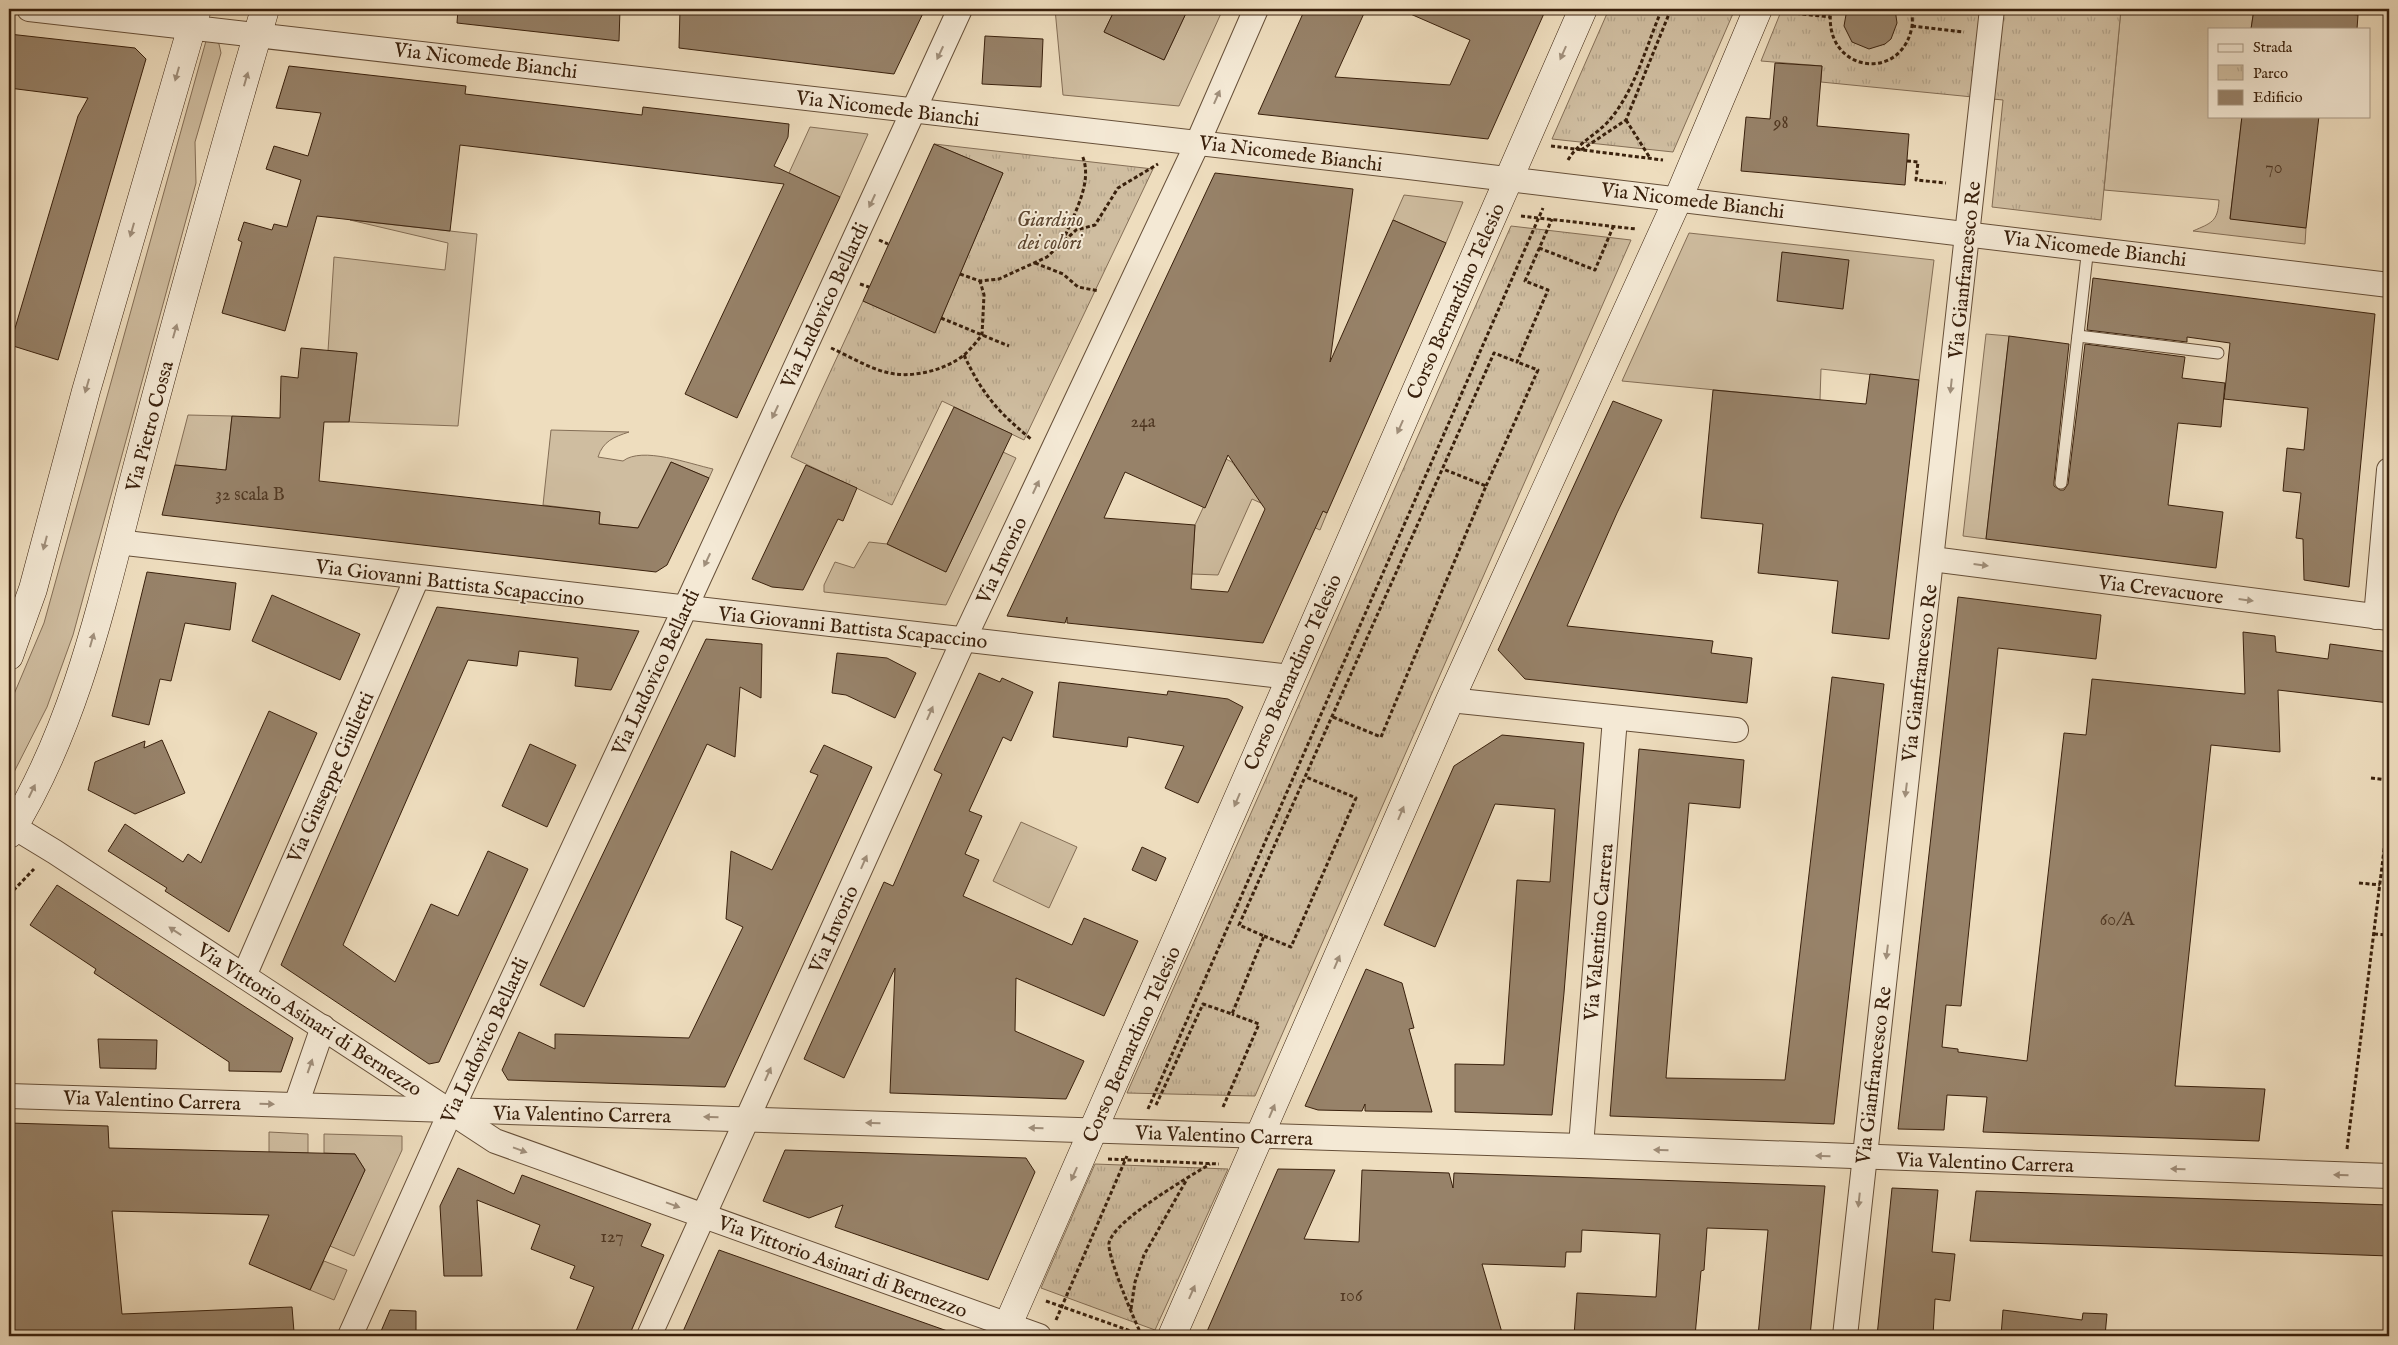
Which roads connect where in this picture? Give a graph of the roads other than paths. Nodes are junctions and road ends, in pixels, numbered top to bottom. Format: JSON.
{"nodes":[{"id":1,"x":29,"y":9,"type":"edge"},
{"id":2,"x":265,"y":9,"type":"edge"},
{"id":3,"x":960,"y":9,"type":"edge"},
{"id":4,"x":1256,"y":9,"type":"edge"},
{"id":5,"x":1583,"y":9,"type":"edge"},
{"id":6,"x":1992,"y":9,"type":"edge"},
{"id":7,"x":1768,"y":10,"type":"edge"},
{"id":8,"x":194,"y":18,"type":"edge"},
{"id":9,"x":258,"y":35,"type":"junction"},
{"id":10,"x":913,"y":111,"type":"junction"},
{"id":11,"x":1198,"y":142,"type":"junction"},
{"id":12,"x":1509,"y":178,"type":"junction"},
{"id":13,"x":1678,"y":199,"type":"junction"},
{"id":14,"x":1968,"y":233,"type":"junction"},
{"id":15,"x":2088,"y":247,"type":"junction"},
{"id":16,"x":2389,"y":285,"type":"edge"},
{"id":17,"x":2078,"y":336,"type":"junction"},
{"id":18,"x":2218,"y":353,"type":"dead end"},
{"id":19,"x":2389,"y":470,"type":"edge"},
{"id":20,"x":2061,"y":483,"type":"dead end"},
{"id":21,"x":117,"y":542,"type":"junction"},
{"id":22,"x":1932,"y":559,"type":"junction"},
{"id":23,"x":417,"y":578,"type":"junction"},
{"id":24,"x":685,"y":609,"type":"junction"},
{"id":25,"x":2383,"y":618,"type":"edge"},
{"id":26,"x":964,"y":639,"type":"junction"},
{"id":27,"x":9,"y":656,"type":"edge"},
{"id":28,"x":1290,"y":677,"type":"junction"},
{"id":29,"x":1450,"y":700,"type":"junction"},
{"id":30,"x":1615,"y":718,"type":"junction"},
{"id":31,"x":1736,"y":730,"type":"dead end"},
{"id":32,"x":10,"y":828,"type":"edge"},
{"id":33,"x":244,"y":976,"type":"junction"},
{"id":34,"x":323,"y":1027,"type":"junction"},
{"id":35,"x":9,"y":1096,"type":"edge"},
{"id":36,"x":296,"y":1105,"type":"junction"},
{"id":37,"x":451,"y":1111,"type":"junction"},
{"id":38,"x":748,"y":1118,"type":"junction"},
{"id":39,"x":1093,"y":1130,"type":"junction"},
{"id":40,"x":1261,"y":1137,"type":"junction"},
{"id":41,"x":1581,"y":1146,"type":"junction"},
{"id":42,"x":1864,"y":1158,"type":"junction"},
{"id":43,"x":2389,"y":1176,"type":"edge"},
{"id":44,"x":703,"y":1216,"type":"junction"},
{"id":45,"x":1047,"y":1329,"type":"edge"},
{"id":46,"x":1005,"y":1330,"type":"edge"},
{"id":47,"x":350,"y":1336,"type":"edge"},
{"id":48,"x":649,"y":1336,"type":"edge"},
{"id":49,"x":1172,"y":1336,"type":"edge"},
{"id":50,"x":1845,"y":1336,"type":"edge"}],
"edges":[{"from":1,"to":8,"type":"street"},
{"from":2,"to":9,"type":"street","name":"Via Pietro Cossa"},
{"from":3,"to":10,"type":"street","name":"Via Ludovico Bellardi","one_way":true},
{"from":11,"to":4,"type":"street","name":"Via Invorio","one_way":true},
{"from":5,"to":12,"type":"street","name":"Corso Bernardino Telesio","one_way":true},
{"from":6,"to":14,"type":"street","name":"Via Gianfrancesco Re"},
{"from":7,"to":13,"type":"street"},
{"from":8,"to":9,"type":"street","name":"Via Nicomede Bianchi"},
{"from":8,"to":27,"type":"street","one_way":true},
{"from":9,"to":10,"type":"street","name":"Via Nicomede Bianchi"},
{"from":21,"to":9,"type":"street","name":"Via Pietro Cossa","one_way":true},
{"from":10,"to":11,"type":"street","name":"Via Nicomede Bianchi"},
{"from":10,"to":24,"type":"street","name":"Via Ludovico Bellardi","one_way":true},
{"from":11,"to":12,"type":"street","name":"Via Nicomede Bianchi"},
{"from":26,"to":11,"type":"street","name":"Via Invorio","one_way":true},
{"from":12,"to":13,"type":"street","name":"Via Nicomede Bianchi"},
{"from":12,"to":28,"type":"street","name":"Corso Bernardino Telesio","one_way":true},
{"from":13,"to":14,"type":"street","name":"Via Nicomede Bianchi"},
{"from":13,"to":29,"type":"street"},
{"from":14,"to":15,"type":"street","name":"Via Nicomede Bianchi"},
{"from":14,"to":22,"type":"street","name":"Via Gianfrancesco Re","one_way":true},
{"from":15,"to":16,"type":"street","name":"Via Nicomede Bianchi"},
{"from":15,"to":17,"type":"lane"},
{"from":17,"to":18,"type":"lane"},
{"from":17,"to":20,"type":"lane"},
{"from":19,"to":25,"type":"street"},
{"from":21,"to":23,"type":"street","name":"Via Giovanni Battista Scapaccino"},
{"from":32,"to":21,"type":"street","name":"Via Pietro Cossa","one_way":true},
{"from":22,"to":25,"type":"street","name":"Via Crevacuore","one_way":true},
{"from":22,"to":42,"type":"street","name":"Via Gianfrancesco Re","one_way":true},
{"from":23,"to":24,"type":"street","name":"Via Giovanni Battista Scapaccino"},
{"from":23,"to":33,"type":"street","name":"Via Giuseppe Giulietti"},
{"from":24,"to":26,"type":"street","name":"Via Giovanni Battista Scapaccino"},
{"from":24,"to":37,"type":"street","name":"Via Ludovico Bellardi"},
{"from":26,"to":28,"type":"street","name":"Via Giovanni Battista Scapaccino"},
{"from":38,"to":26,"type":"street","name":"Via Invorio","one_way":true},
{"from":28,"to":39,"type":"street","name":"Corso Bernardino Telesio","one_way":true},
{"from":29,"to":30,"type":"street"},
{"from":40,"to":29,"type":"street","one_way":true},
{"from":30,"to":31,"type":"street"},
{"from":30,"to":41,"type":"street","name":"Via Valentino Carrera"},
{"from":33,"to":32,"type":"street","name":"Via Vittorio Asinari di Bernezzo","one_way":true},
{"from":33,"to":34,"type":"street","name":"Via Vittorio Asinari di Bernezzo"},
{"from":36,"to":34,"type":"street","one_way":true},
{"from":34,"to":37,"type":"street","name":"Via Vittorio Asinari di Bernezzo"},
{"from":35,"to":36,"type":"street","name":"Via Valentino Carrera","one_way":true},
{"from":36,"to":37,"type":"street","name":"Via Valentino Carrera"},
{"from":38,"to":37,"type":"street","name":"Via Valentino Carrera","one_way":true},
{"from":37,"to":44,"type":"street","name":"Via Vittorio Asinari di Bernezzo","one_way":true},
{"from":37,"to":47,"type":"street","name":"Via Ludovico Bellardi"},
{"from":39,"to":38,"type":"street","name":"Via Valentino Carrera","one_way":true},
{"from":38,"to":44,"type":"street"},
{"from":39,"to":40,"type":"street","name":"Via Valentino Carrera"},
{"from":39,"to":46,"type":"street","name":"Corso Bernardino Telesio","one_way":true},
{"from":40,"to":41,"type":"street","name":"Via Valentino Carrera"},
{"from":49,"to":40,"type":"street","one_way":true},
{"from":42,"to":41,"type":"street","name":"Via Valentino Carrera","one_way":true},
{"from":43,"to":42,"type":"street","name":"Via Valentino Carrera","one_way":true},
{"from":42,"to":50,"type":"street","name":"Via Gianfrancesco Re","one_way":true},
{"from":44,"to":46,"type":"street","name":"Via Vittorio Asinari di Bernezzo"},
{"from":44,"to":48,"type":"street","name":"Via Vittorio Asinari di Bernezzo"},
{"from":45,"to":46,"type":"street","name":"Via Vittorio Asinari di Bernezzo"}]}
